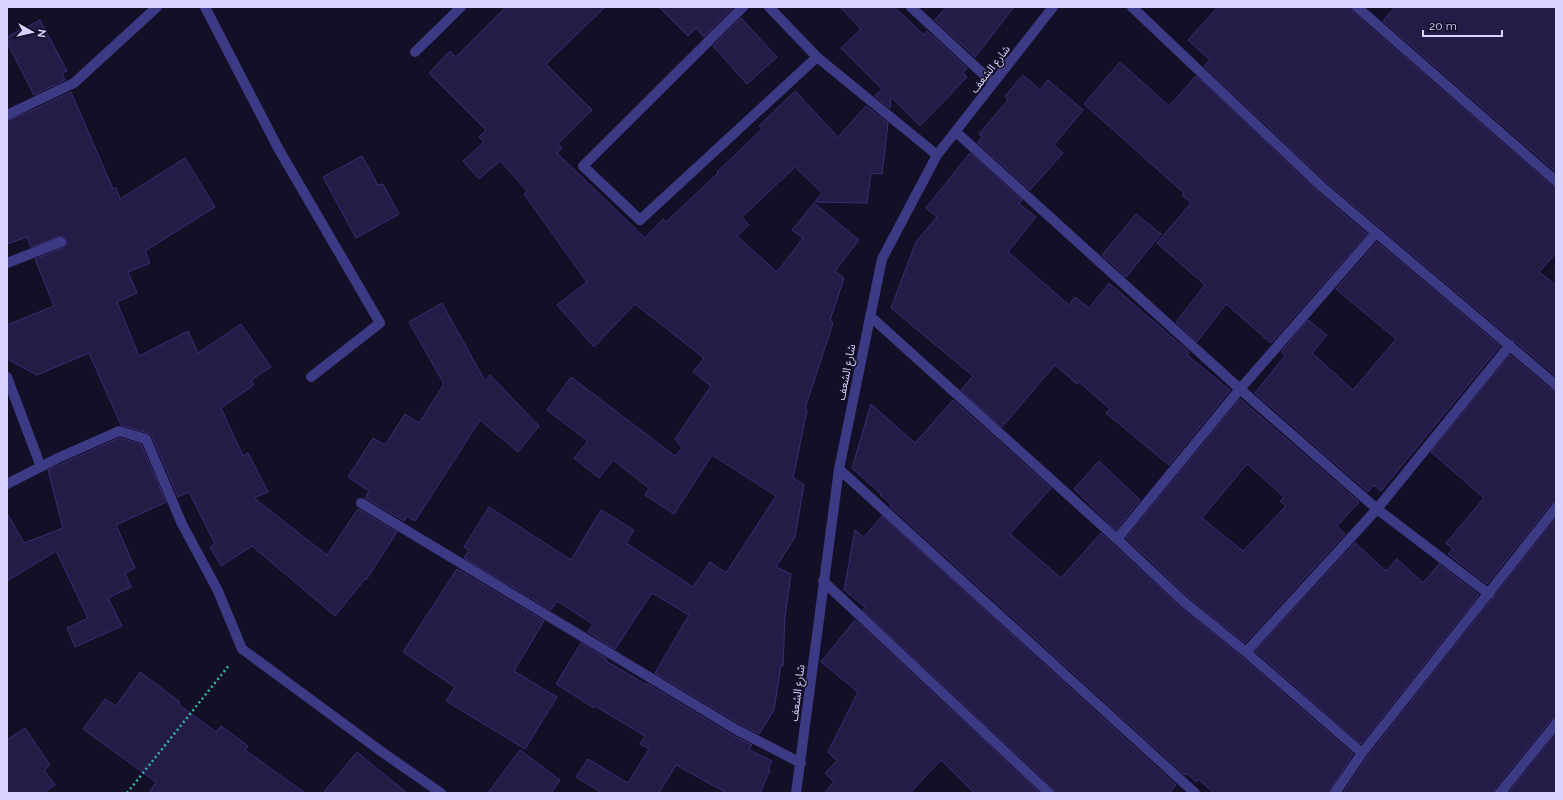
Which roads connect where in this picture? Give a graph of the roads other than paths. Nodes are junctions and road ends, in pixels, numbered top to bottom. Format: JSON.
{"nodes":[{"id":1,"x":157,"y":7,"type":"edge"},
{"id":2,"x":205,"y":7,"type":"edge"},
{"id":3,"x":461,"y":7,"type":"edge"},
{"id":4,"x":743,"y":7,"type":"edge"},
{"id":5,"x":769,"y":7,"type":"edge"},
{"id":6,"x":911,"y":7,"type":"edge"},
{"id":7,"x":1053,"y":7,"type":"edge"},
{"id":8,"x":1132,"y":7,"type":"edge"},
{"id":9,"x":1358,"y":7,"type":"edge"},
{"id":10,"x":415,"y":52,"type":"dead end"},
{"id":11,"x":817,"y":57,"type":"junction"},
{"id":12,"x":993,"y":83,"type":"junction"},
{"id":13,"x":7,"y":115,"type":"edge"},
{"id":14,"x":956,"y":132,"type":"junction"},
{"id":15,"x":937,"y":155,"type":"junction"},
{"id":16,"x":1556,"y":181,"type":"edge"},
{"id":17,"x":1376,"y":233,"type":"junction"},
{"id":18,"x":61,"y":242,"type":"dead end"},
{"id":19,"x":7,"y":263,"type":"edge"},
{"id":20,"x":870,"y":316,"type":"junction"},
{"id":21,"x":1510,"y":345,"type":"junction"},
{"id":22,"x":7,"y":377,"type":"edge"},
{"id":23,"x":311,"y":378,"type":"dead end"},
{"id":24,"x":1556,"y":385,"type":"edge"},
{"id":25,"x":1240,"y":389,"type":"junction"},
{"id":26,"x":41,"y":467,"type":"junction"},
{"id":27,"x":839,"y":469,"type":"junction"},
{"id":28,"x":7,"y":484,"type":"edge"},
{"id":29,"x":360,"y":504,"type":"dead end"},
{"id":30,"x":1556,"y":508,"type":"edge"},
{"id":31,"x":1377,"y":509,"type":"junction"},
{"id":32,"x":1117,"y":539,"type":"junction"},
{"id":33,"x":823,"y":581,"type":"junction"},
{"id":34,"x":1489,"y":594,"type":"junction"},
{"id":35,"x":1246,"y":652,"type":"junction"},
{"id":36,"x":1556,"y":724,"type":"edge"},
{"id":37,"x":1362,"y":753,"type":"junction"},
{"id":38,"x":800,"y":763,"type":"junction"},
{"id":39,"x":441,"y":793,"type":"edge"},
{"id":40,"x":796,"y":793,"type":"edge"},
{"id":41,"x":1049,"y":793,"type":"edge"},
{"id":42,"x":1195,"y":793,"type":"edge"},
{"id":43,"x":1335,"y":793,"type":"edge"},
{"id":44,"x":1500,"y":793,"type":"edge"}],
"edges":[{"from":1,"to":13,"type":"street"},
{"from":2,"to":23,"type":"street"},
{"from":3,"to":10,"type":"street"},
{"from":4,"to":11,"type":"street"},
{"from":5,"to":11,"type":"street"},
{"from":6,"to":12,"type":"street"},
{"from":7,"to":12,"type":"street","name":"شارع الشعف"},
{"from":8,"to":17,"type":"street"},
{"from":9,"to":16,"type":"street"},
{"from":11,"to":15,"type":"street"},
{"from":12,"to":14,"type":"street","name":"شارع الشعف"},
{"from":14,"to":15,"type":"street","name":"شارع الشعف"},
{"from":14,"to":25,"type":"street"},
{"from":15,"to":20,"type":"street","name":"شارع الشعف"},
{"from":17,"to":21,"type":"street"},
{"from":17,"to":25,"type":"street"},
{"from":18,"to":19,"type":"street"},
{"from":20,"to":27,"type":"street","name":"شارع الشعف"},
{"from":20,"to":32,"type":"street"},
{"from":21,"to":24,"type":"street"},
{"from":21,"to":31,"type":"street"},
{"from":22,"to":26,"type":"street"},
{"from":25,"to":31,"type":"street"},
{"from":25,"to":32,"type":"street"},
{"from":26,"to":28,"type":"street"},
{"from":26,"to":39,"type":"street"},
{"from":27,"to":33,"type":"street","name":"شارع الشعف"},
{"from":27,"to":42,"type":"street"},
{"from":29,"to":38,"type":"street"},
{"from":30,"to":34,"type":"street"},
{"from":31,"to":34,"type":"street"},
{"from":31,"to":35,"type":"street"},
{"from":32,"to":35,"type":"street"},
{"from":33,"to":38,"type":"street","name":"شارع الشعف"},
{"from":33,"to":41,"type":"street"},
{"from":34,"to":37,"type":"street"},
{"from":35,"to":37,"type":"street"},
{"from":36,"to":44,"type":"street"},
{"from":37,"to":43,"type":"street"},
{"from":38,"to":40,"type":"street","name":"شارع الشعف"}]}
